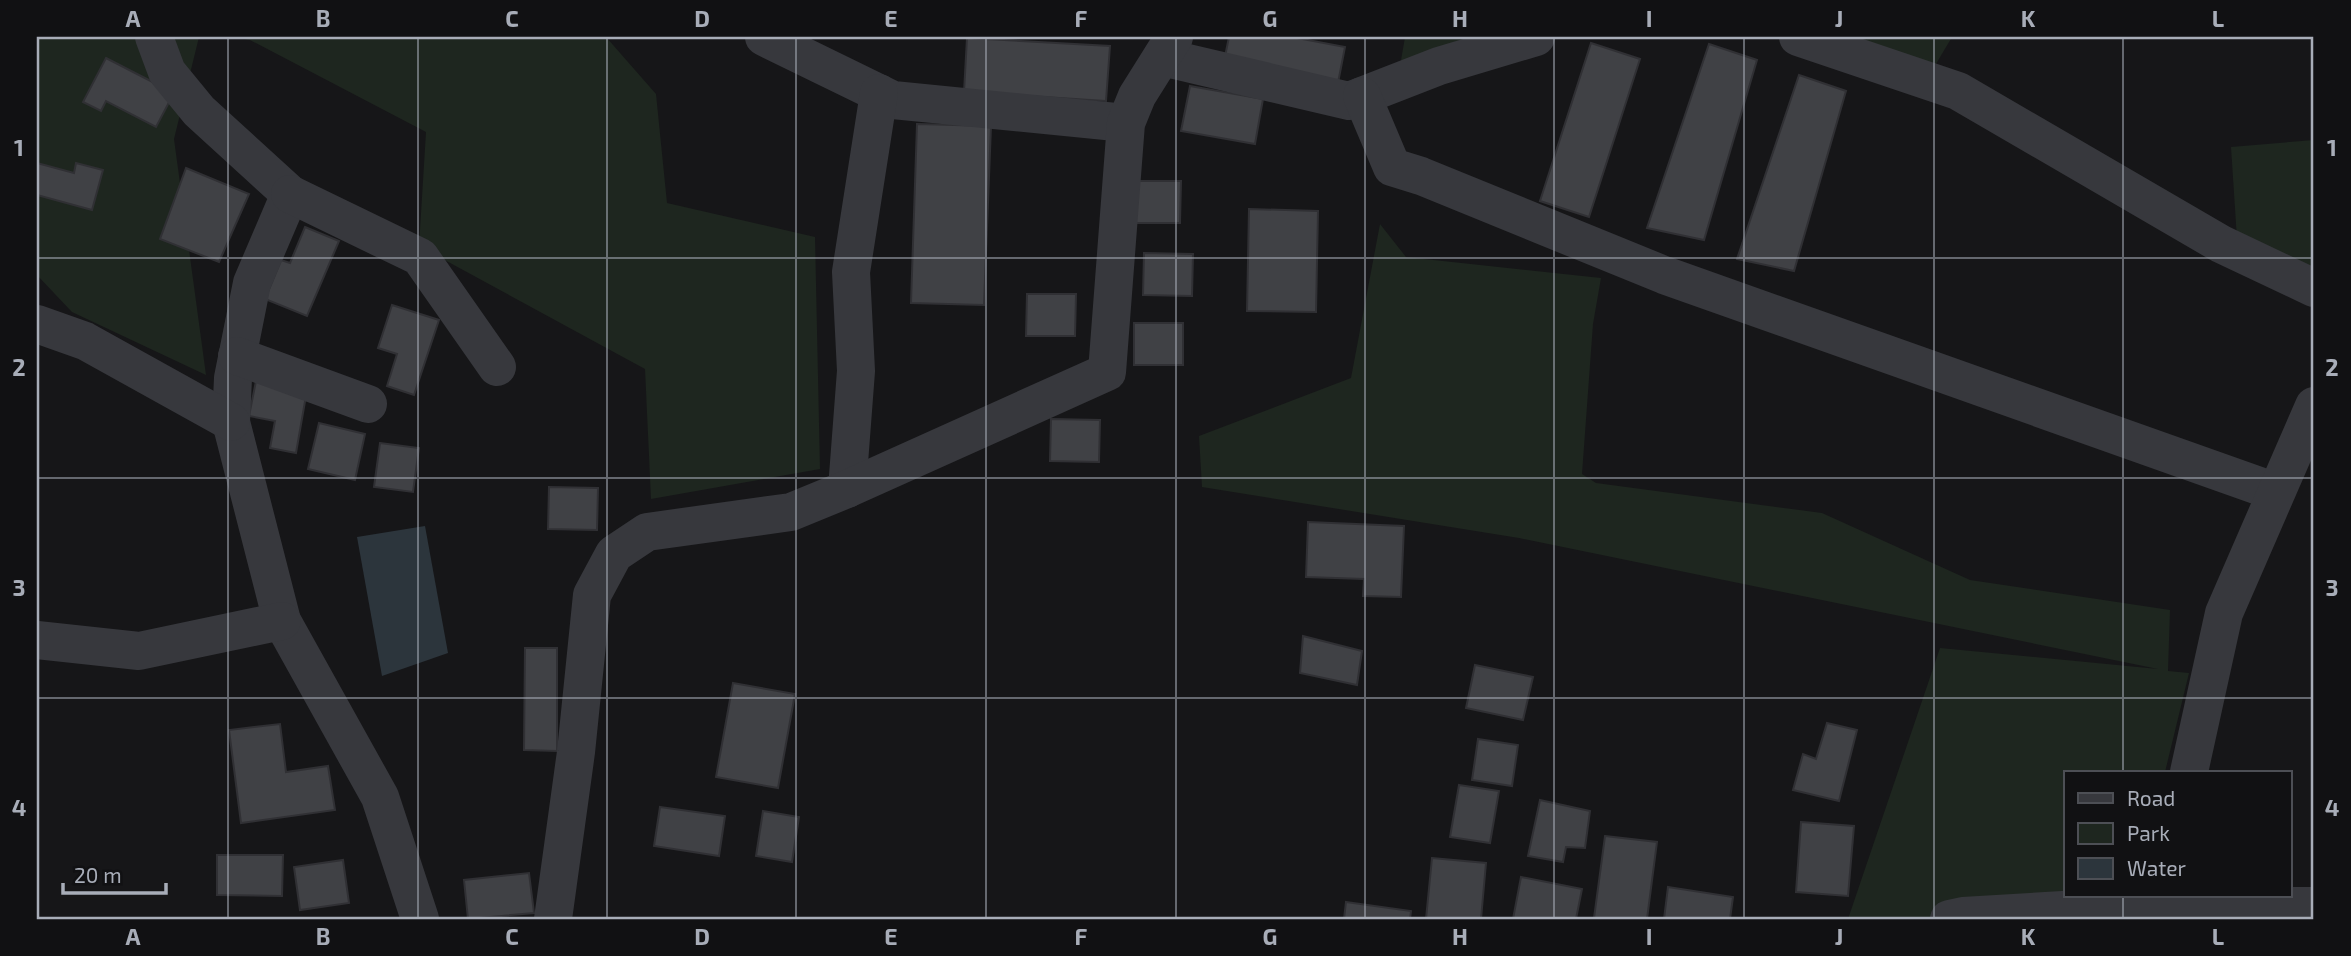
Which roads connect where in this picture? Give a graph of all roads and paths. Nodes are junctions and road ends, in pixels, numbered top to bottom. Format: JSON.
{"nodes":[{"id":1,"x":154,"y":37,"type":"edge"},
{"id":2,"x":764,"y":37,"type":"edge"},
{"id":3,"x":1536,"y":37,"type":"edge"},
{"id":4,"x":1798,"y":37,"type":"edge"},
{"id":5,"x":1168,"y":47,"type":"edge"},
{"id":6,"x":879,"y":93,"type":"junction"},
{"id":7,"x":1362,"y":96,"type":"junction"},
{"id":8,"x":1126,"y":124,"type":"junction"},
{"id":9,"x":290,"y":194,"type":"junction"},
{"id":10,"x":2314,"y":288,"type":"edge"},
{"id":11,"x":37,"y":324,"type":"edge"},
{"id":12,"x":237,"y":356,"type":"junction"},
{"id":13,"x":497,"y":367,"type":"dead end"},
{"id":14,"x":368,"y":404,"type":"dead end"},
{"id":15,"x":2314,"y":406,"type":"edge"},
{"id":16,"x":231,"y":422,"type":"junction"},
{"id":17,"x":847,"y":489,"type":"junction"},
{"id":18,"x":2276,"y":492,"type":"junction"},
{"id":19,"x":282,"y":621,"type":"junction"},
{"id":20,"x":37,"y":640,"type":"edge"},
{"id":21,"x":2189,"y":771,"type":"edge"},
{"id":22,"x":2161,"y":900,"type":"edge"},
{"id":23,"x":2314,"y":906,"type":"edge"},
{"id":24,"x":420,"y":919,"type":"edge"},
{"id":25,"x":553,"y":919,"type":"edge"},
{"id":26,"x":1949,"y":919,"type":"edge"}],
"edges":[{"from":1,"to":9,"type":"street"},
{"from":2,"to":6,"type":"street"},
{"from":3,"to":7,"type":"street"},
{"from":4,"to":10,"type":"street"},
{"from":5,"to":7,"type":"street"},
{"from":5,"to":8,"type":"street"},
{"from":6,"to":8,"type":"street"},
{"from":6,"to":17,"type":"street"},
{"from":7,"to":18,"type":"street"},
{"from":8,"to":17,"type":"street"},
{"from":9,"to":12,"type":"street"},
{"from":9,"to":13,"type":"street"},
{"from":11,"to":16,"type":"street"},
{"from":12,"to":14,"type":"street"},
{"from":12,"to":16,"type":"street"},
{"from":15,"to":18,"type":"street"},
{"from":16,"to":19,"type":"street"},
{"from":17,"to":25,"type":"street"},
{"from":18,"to":21,"type":"street"},
{"from":19,"to":20,"type":"street"},
{"from":19,"to":24,"type":"street"},
{"from":22,"to":23,"type":"street"},
{"from":22,"to":26,"type":"street"}]}
